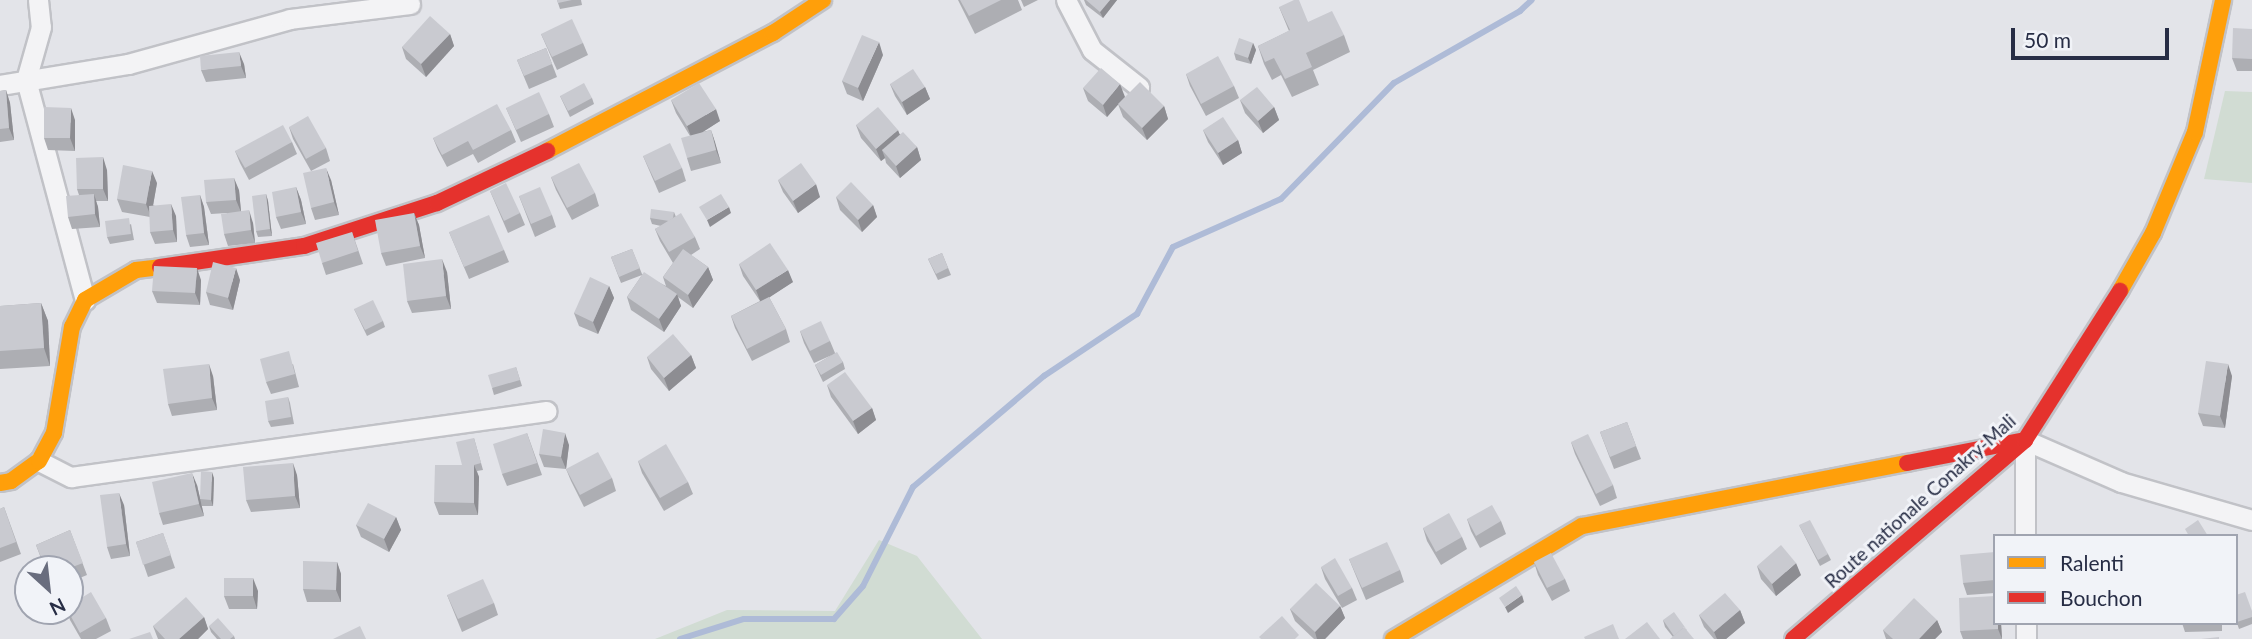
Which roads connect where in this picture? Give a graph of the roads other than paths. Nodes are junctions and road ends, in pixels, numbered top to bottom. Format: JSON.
{"nodes":[{"id":1,"x":38,"y":0,"type":"edge"},
{"id":2,"x":823,"y":0,"type":"edge"},
{"id":3,"x":1066,"y":0,"type":"edge"},
{"id":4,"x":2222,"y":0,"type":"edge"},
{"id":5,"x":410,"y":4,"type":"dead end"},
{"id":6,"x":26,"y":80,"type":"junction"},
{"id":7,"x":0,"y":85,"type":"edge"},
{"id":8,"x":1139,"y":87,"type":"edge"},
{"id":9,"x":85,"y":300,"type":"junction"},
{"id":10,"x":546,"y":411,"type":"dead end"},
{"id":11,"x":2025,"y":440,"type":"junction"},
{"id":12,"x":39,"y":461,"type":"junction"},
{"id":13,"x":0,"y":483,"type":"edge"},
{"id":14,"x":2252,"y":520,"type":"edge"},
{"id":15,"x":2025,"y":534,"type":"edge"},
{"id":16,"x":1393,"y":639,"type":"edge"},
{"id":17,"x":1793,"y":639,"type":"edge"}],
"edges":[{"from":1,"to":6,"type":"street"},
{"from":2,"to":9,"type":"main road"},
{"from":3,"to":8,"type":"street"},
{"from":4,"to":11,"type":"main road","name":"Route nationale Conakry-Mali"},
{"from":5,"to":6,"type":"street"},
{"from":6,"to":7,"type":"street"},
{"from":6,"to":9,"type":"street"},
{"from":9,"to":12,"type":"main road"},
{"from":10,"to":12,"type":"street"},
{"from":11,"to":14,"type":"street"},
{"from":11,"to":15,"type":"street"},
{"from":11,"to":16,"type":"main road"},
{"from":11,"to":17,"type":"main road","name":"Route nationale Conakry-Mali"},
{"from":12,"to":13,"type":"main road"}]}
